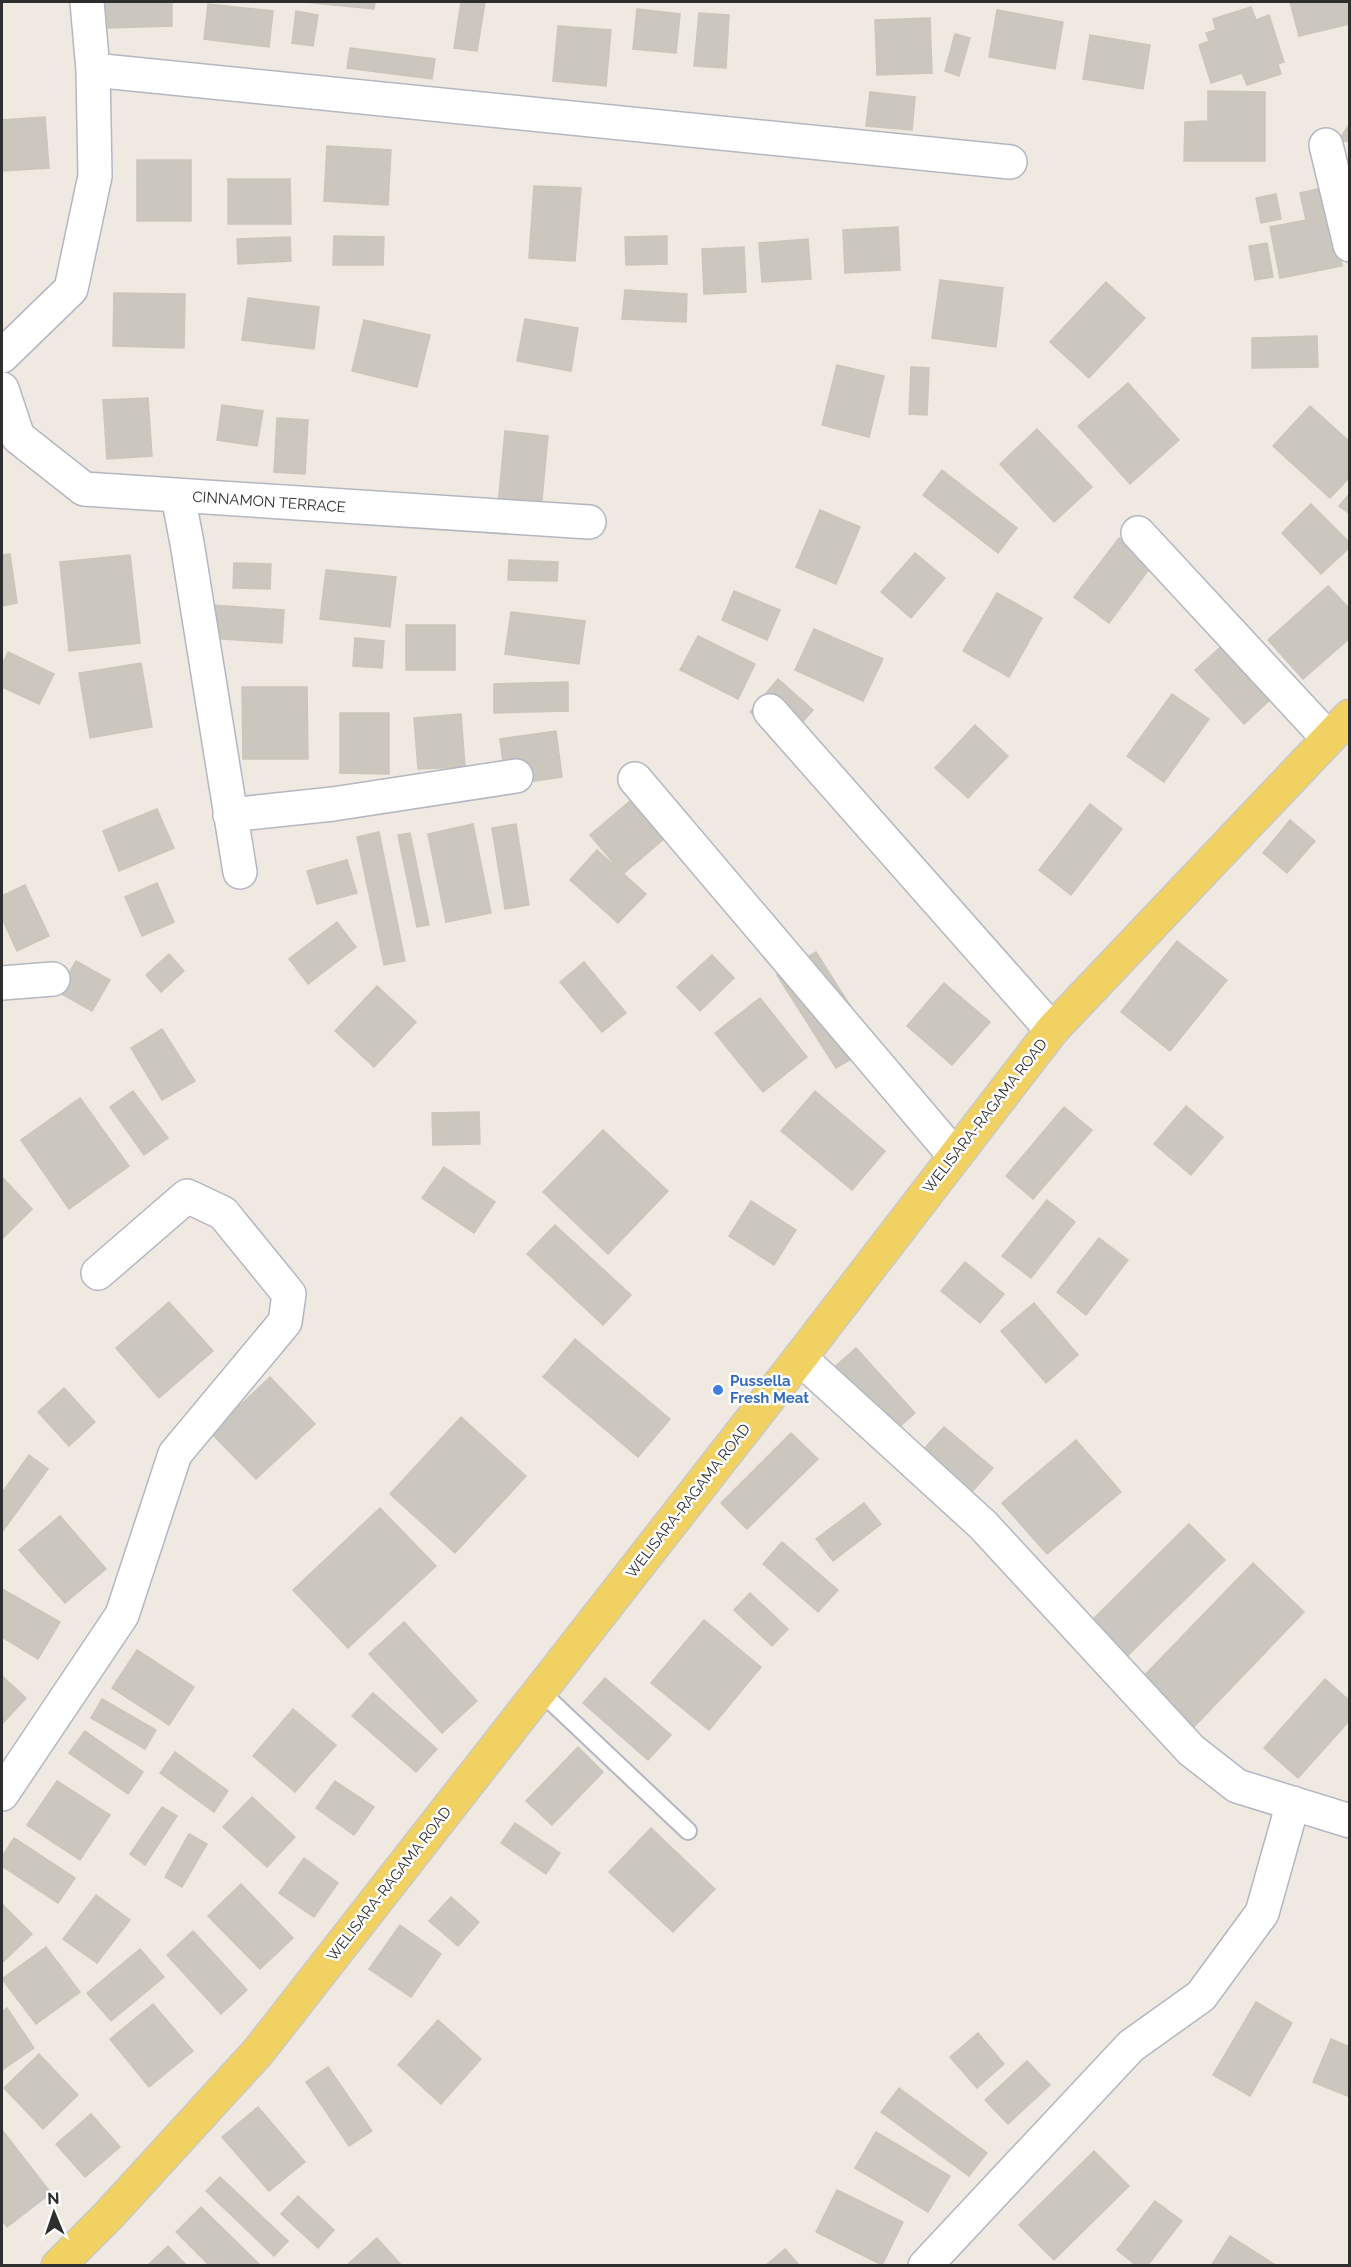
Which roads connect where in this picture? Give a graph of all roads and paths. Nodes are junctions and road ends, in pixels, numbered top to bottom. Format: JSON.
{"nodes":[{"id":1,"x":87,"y":2,"type":"edge"},
{"id":2,"x":93,"y":70,"type":"junction"},
{"id":3,"x":1326,"y":146,"type":"dead end"},
{"id":4,"x":1010,"y":162,"type":"dead end"},
{"id":5,"x":1350,"y":245,"type":"edge"},
{"id":6,"x":2,"y":356,"type":"edge"},
{"id":7,"x":2,"y":389,"type":"edge"},
{"id":8,"x":178,"y":496,"type":"junction"},
{"id":9,"x":590,"y":522,"type":"dead end"},
{"id":10,"x":1138,"y":533,"type":"dead end"},
{"id":11,"x":770,"y":711,"type":"dead end"},
{"id":12,"x":1339,"y":727,"type":"edge"},
{"id":13,"x":516,"y":776,"type":"dead end"},
{"id":14,"x":635,"y":779,"type":"dead end"},
{"id":15,"x":230,"y":815,"type":"junction"},
{"id":16,"x":240,"y":872,"type":"dead end"},
{"id":17,"x":53,"y":979,"type":"dead end"},
{"id":18,"x":2,"y":983,"type":"edge"},
{"id":19,"x":1052,"y":1030,"type":"junction"},
{"id":20,"x":955,"y":1156,"type":"junction"},
{"id":21,"x":98,"y":1273,"type":"dead end"},
{"id":22,"x":800,"y":1358,"type":"junction"},
{"id":23,"x":540,"y":1691,"type":"junction"},
{"id":24,"x":2,"y":1794,"type":"edge"},
{"id":25,"x":1293,"y":1803,"type":"junction"},
{"id":26,"x":1350,"y":1821,"type":"edge"},
{"id":27,"x":688,"y":1831,"type":"dead end"},
{"id":28,"x":58,"y":2265,"type":"edge"},
{"id":29,"x":925,"y":2265,"type":"edge"}],
"edges":[{"from":1,"to":2,"type":"street"},
{"from":2,"to":4,"type":"street"},
{"from":2,"to":6,"type":"street"},
{"from":3,"to":5,"type":"street"},
{"from":7,"to":8,"type":"street","name":"CINNAMON TERRACE"},
{"from":8,"to":9,"type":"street","name":"CINNAMON TERRACE"},
{"from":8,"to":15,"type":"street"},
{"from":10,"to":12,"type":"street"},
{"from":11,"to":19,"type":"street"},
{"from":12,"to":19,"type":"main road","name":"WELISARA-RAGAMA ROAD"},
{"from":13,"to":15,"type":"street"},
{"from":14,"to":20,"type":"street"},
{"from":15,"to":16,"type":"street"},
{"from":17,"to":18,"type":"street"},
{"from":19,"to":20,"type":"main road","name":"WELISARA-RAGAMA ROAD"},
{"from":20,"to":22,"type":"main road","name":"WELISARA-RAGAMA ROAD"},
{"from":21,"to":24,"type":"street"},
{"from":22,"to":23,"type":"main road","name":"WELISARA-RAGAMA ROAD"},
{"from":22,"to":25,"type":"street"},
{"from":23,"to":27,"type":"lane"},
{"from":23,"to":28,"type":"main road","name":"WELISARA-RAGAMA ROAD"},
{"from":25,"to":26,"type":"street"},
{"from":25,"to":29,"type":"street"}]}
